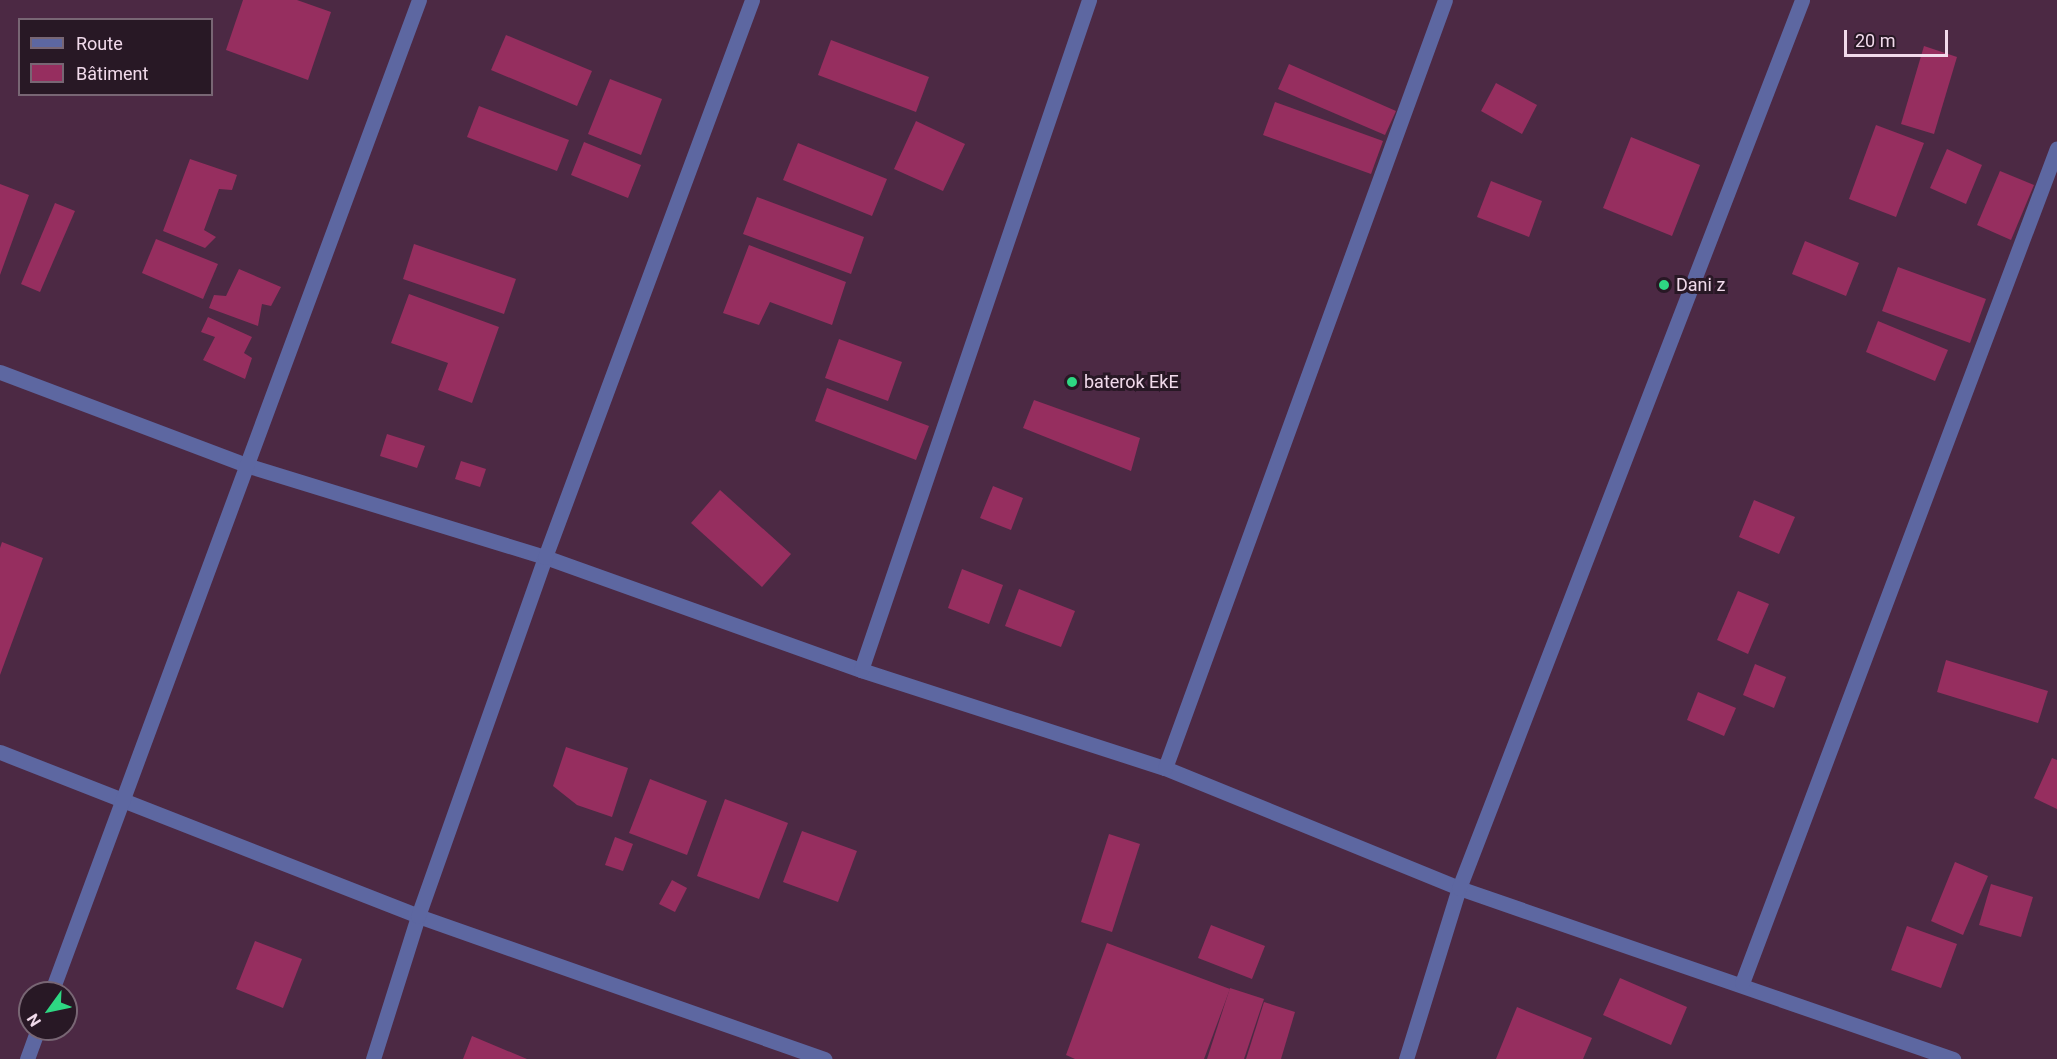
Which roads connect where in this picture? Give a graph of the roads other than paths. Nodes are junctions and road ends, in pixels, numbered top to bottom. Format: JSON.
{"nodes":[{"id":1,"x":419,"y":0,"type":"edge"},
{"id":2,"x":752,"y":0,"type":"edge"},
{"id":3,"x":1089,"y":0,"type":"edge"},
{"id":4,"x":1445,"y":0,"type":"edge"},
{"id":5,"x":1802,"y":0,"type":"edge"},
{"id":6,"x":2057,"y":148,"type":"edge"},
{"id":7,"x":0,"y":372,"type":"edge"},
{"id":8,"x":249,"y":466,"type":"junction"},
{"id":9,"x":545,"y":557,"type":"junction"},
{"id":10,"x":861,"y":669,"type":"junction"},
{"id":11,"x":0,"y":752,"type":"edge"},
{"id":12,"x":1165,"y":768,"type":"junction"},
{"id":13,"x":125,"y":799,"type":"junction"},
{"id":14,"x":1459,"y":888,"type":"junction"},
{"id":15,"x":418,"y":916,"type":"junction"},
{"id":16,"x":56,"y":981,"type":"edge"},
{"id":17,"x":1742,"y":983,"type":"junction"},
{"id":18,"x":34,"y":1041,"type":"edge"},
{"id":19,"x":27,"y":1059,"type":"edge"},
{"id":20,"x":373,"y":1059,"type":"edge"},
{"id":21,"x":825,"y":1059,"type":"edge"},
{"id":22,"x":1406,"y":1059,"type":"edge"},
{"id":23,"x":1953,"y":1059,"type":"edge"}],
"edges":[{"from":1,"to":8,"type":"street"},
{"from":2,"to":9,"type":"street"},
{"from":3,"to":10,"type":"street"},
{"from":4,"to":12,"type":"street"},
{"from":5,"to":14,"type":"street"},
{"from":6,"to":17,"type":"street"},
{"from":7,"to":8,"type":"street"},
{"from":8,"to":9,"type":"street"},
{"from":8,"to":13,"type":"street"},
{"from":9,"to":10,"type":"street"},
{"from":9,"to":15,"type":"street"},
{"from":10,"to":12,"type":"street"},
{"from":11,"to":13,"type":"street"},
{"from":12,"to":14,"type":"street"},
{"from":13,"to":15,"type":"street"},
{"from":13,"to":16,"type":"street"},
{"from":14,"to":17,"type":"street"},
{"from":14,"to":22,"type":"street"},
{"from":15,"to":20,"type":"street"},
{"from":15,"to":21,"type":"street"},
{"from":17,"to":23,"type":"street"},
{"from":18,"to":19,"type":"street"}]}
